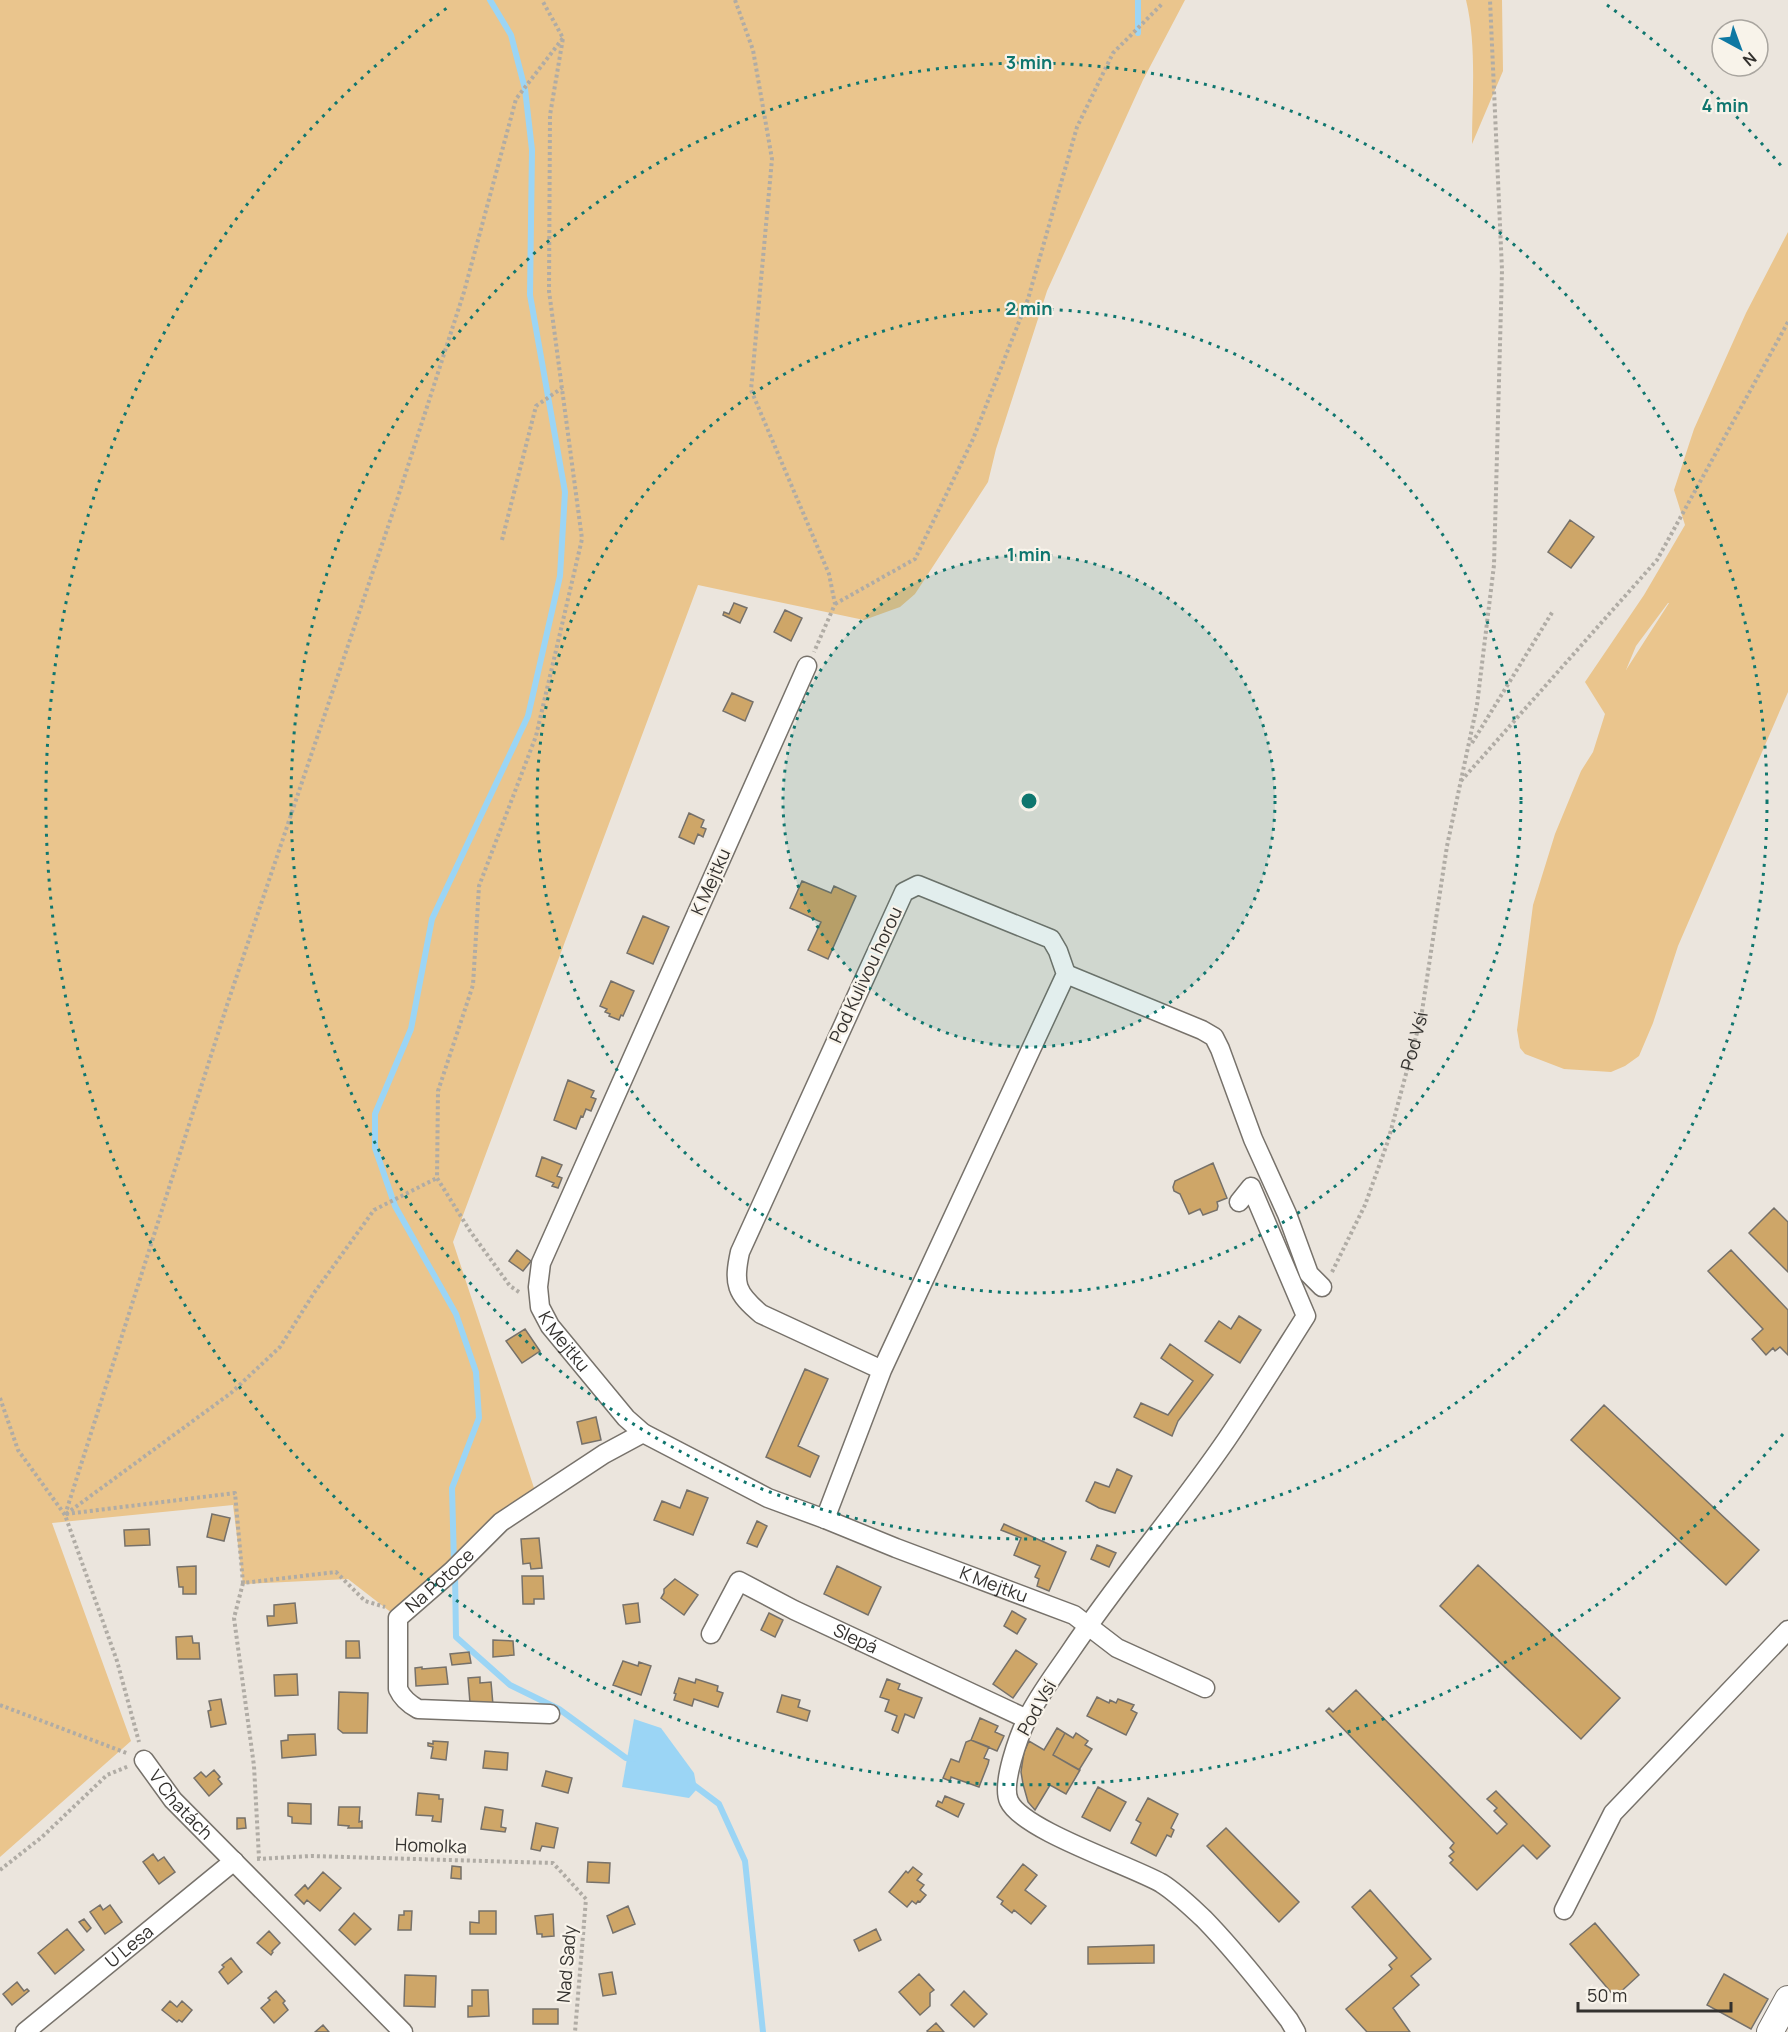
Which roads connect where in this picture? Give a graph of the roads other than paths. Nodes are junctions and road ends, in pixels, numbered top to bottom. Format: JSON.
{"nodes":[{"id":1,"x":807,"y":666,"type":"road end"},
{"id":2,"x":1066,"y":974,"type":"junction"},
{"id":3,"x":1239,"y":1202,"type":"dead end"},
{"id":4,"x":1322,"y":1287,"type":"road end"},
{"id":5,"x":882,"y":1370,"type":"junction"},
{"id":6,"x":643,"y":1433,"type":"junction"},
{"id":7,"x":825,"y":1519,"type":"junction"},
{"id":8,"x":1087,"y":1626,"type":"junction"},
{"id":9,"x":1788,"y":1629,"type":"edge"},
{"id":10,"x":711,"y":1634,"type":"dead end"},
{"id":11,"x":1204,"y":1688,"type":"dead end"},
{"id":12,"x":550,"y":1714,"type":"dead end"},
{"id":13,"x":1027,"y":1719,"type":"junction"},
{"id":14,"x":144,"y":1760,"type":"road end"},
{"id":15,"x":234,"y":1861,"type":"junction"},
{"id":16,"x":1564,"y":1910,"type":"dead end"},
{"id":17,"x":1788,"y":1999,"type":"edge"},
{"id":18,"x":400,"y":2031,"type":"edge"},
{"id":19,"x":25,"y":2032,"type":"edge"},
{"id":20,"x":1296,"y":2032,"type":"edge"},
{"id":21,"x":1770,"y":2032,"type":"edge"}],
"edges":[{"from":1,"to":6,"type":"street","name":"K Mejtku"},
{"from":2,"to":4,"type":"street"},
{"from":2,"to":5,"type":"street"},
{"from":2,"to":5,"type":"street","name":"Pod Kulivou horou"},
{"from":3,"to":8,"type":"street","name":"Pod Vsí"},
{"from":5,"to":7,"type":"street"},
{"from":6,"to":7,"type":"street","name":"K Mejtku"},
{"from":6,"to":12,"type":"street","name":"Na Potoce"},
{"from":7,"to":8,"type":"street","name":"K Mejtku"},
{"from":8,"to":11,"type":"street","name":"K Mejtku"},
{"from":8,"to":13,"type":"street","name":"Pod Vsí"},
{"from":9,"to":16,"type":"street"},
{"from":10,"to":13,"type":"street","name":"Slepá"},
{"from":13,"to":20,"type":"street","name":"Pod Vsí"},
{"from":14,"to":15,"type":"street","name":"V Chatách"},
{"from":15,"to":18,"type":"street","name":"V Chatách"},
{"from":15,"to":19,"type":"street","name":"U Lesa"},
{"from":17,"to":21,"type":"main road"}]}
